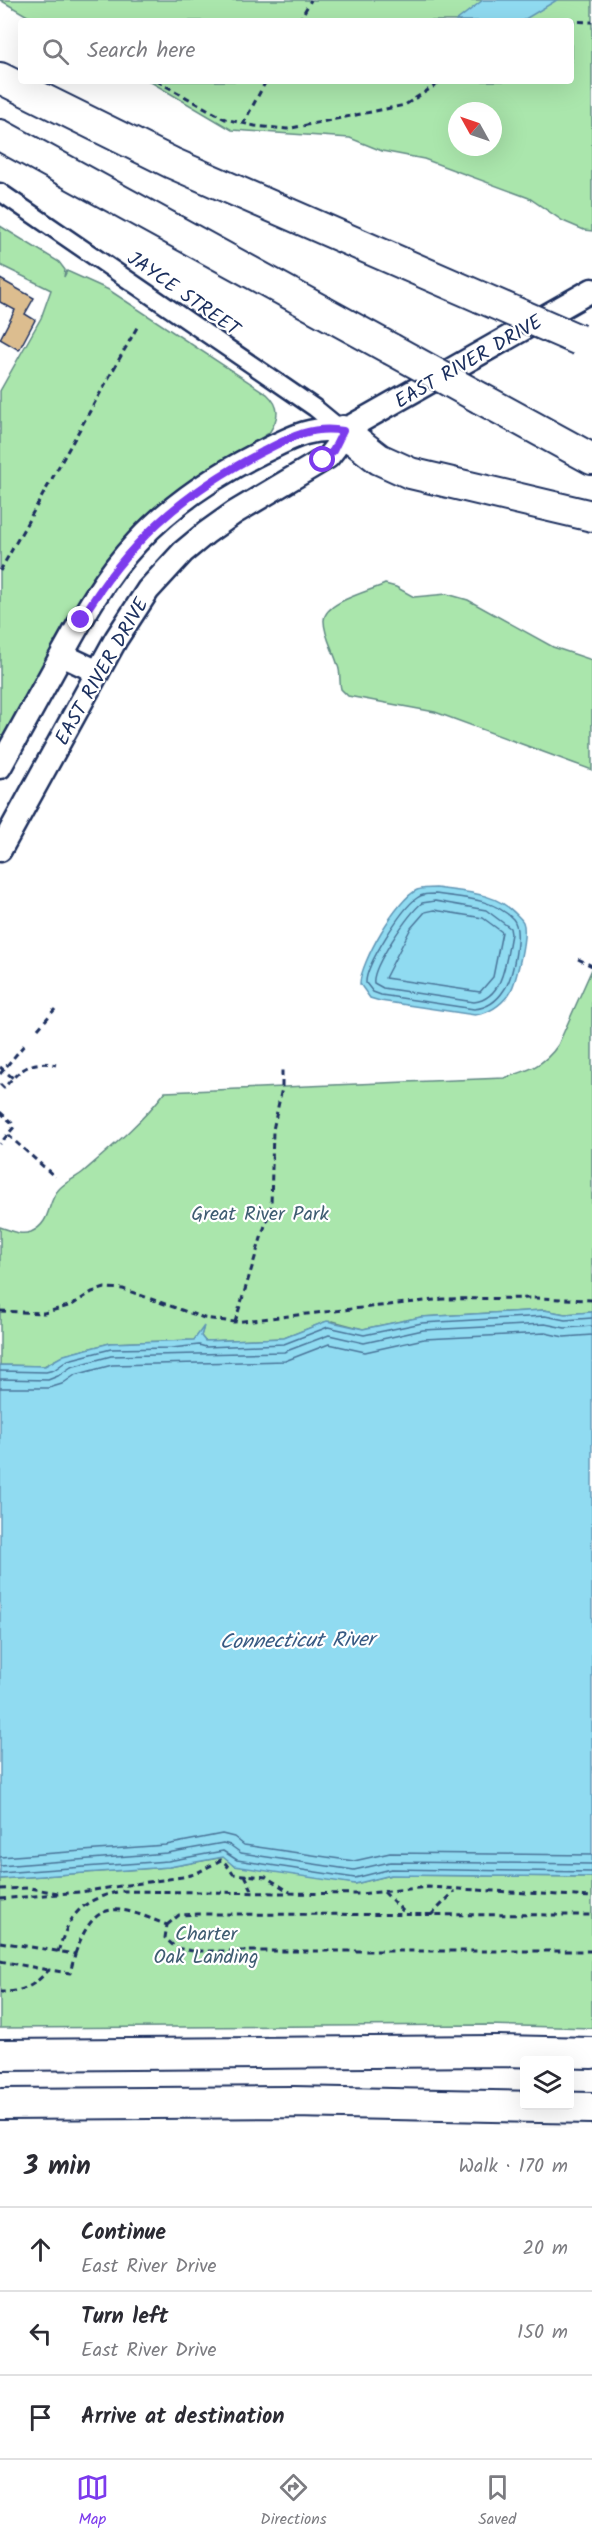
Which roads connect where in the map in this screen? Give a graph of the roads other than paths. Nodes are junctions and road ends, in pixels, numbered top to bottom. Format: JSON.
{"nodes":[{"id":1,"x":0,"y":63,"type":"edge"},
{"id":2,"x":18,"y":76,"type":"edge"},
{"id":3,"x":0,"y":78,"type":"edge"},
{"id":4,"x":29,"y":84,"type":"edge"},
{"id":5,"x":76,"y":117,"type":"junction"},
{"id":6,"x":0,"y":135,"type":"edge"},
{"id":7,"x":0,"y":192,"type":"edge"},
{"id":8,"x":592,"y":290,"type":"edge"},
{"id":9,"x":586,"y":343,"type":"edge"},
{"id":10,"x":343,"y":431,"type":"junction"},
{"id":11,"x":592,"y":459,"type":"edge"},
{"id":12,"x":592,"y":516,"type":"edge"},
{"id":13,"x":62,"y":655,"type":"junction"},
{"id":14,"x":98,"y":672,"type":"junction"},
{"id":15,"x":0,"y":767,"type":"edge"},
{"id":16,"x":0,"y":850,"type":"edge"},
{"id":17,"x":592,"y":2053,"type":"edge"},
{"id":18,"x":0,"y":2055,"type":"edge"},
{"id":19,"x":0,"y":2104,"type":"edge"},
{"id":20,"x":592,"y":2108,"type":"edge"}],
"edges":[{"from":1,"to":2,"type":"highway"},
{"from":3,"to":5,"type":"highway"},
{"from":4,"to":5,"type":"highway"},
{"from":5,"to":9,"type":"highway","bridge":true},
{"from":6,"to":11,"type":"highway","bridge":true},
{"from":7,"to":10,"type":"street","name":"JAYCE STREET"},
{"from":8,"to":10,"type":"street","name":"EAST RIVER DRIVE"},
{"from":10,"to":12,"type":"highway"},
{"from":10,"to":13,"type":"street","name":"EAST RIVER DRIVE"},
{"from":10,"to":14,"type":"street","name":"EAST RIVER DRIVE"},
{"from":13,"to":14,"type":"street"},
{"from":13,"to":15,"type":"street","name":"EAST RIVER DRIVE"},
{"from":14,"to":16,"type":"street","name":"EAST RIVER DRIVE"},
{"from":17,"to":18,"type":"highway"},
{"from":19,"to":20,"type":"highway"}]}
